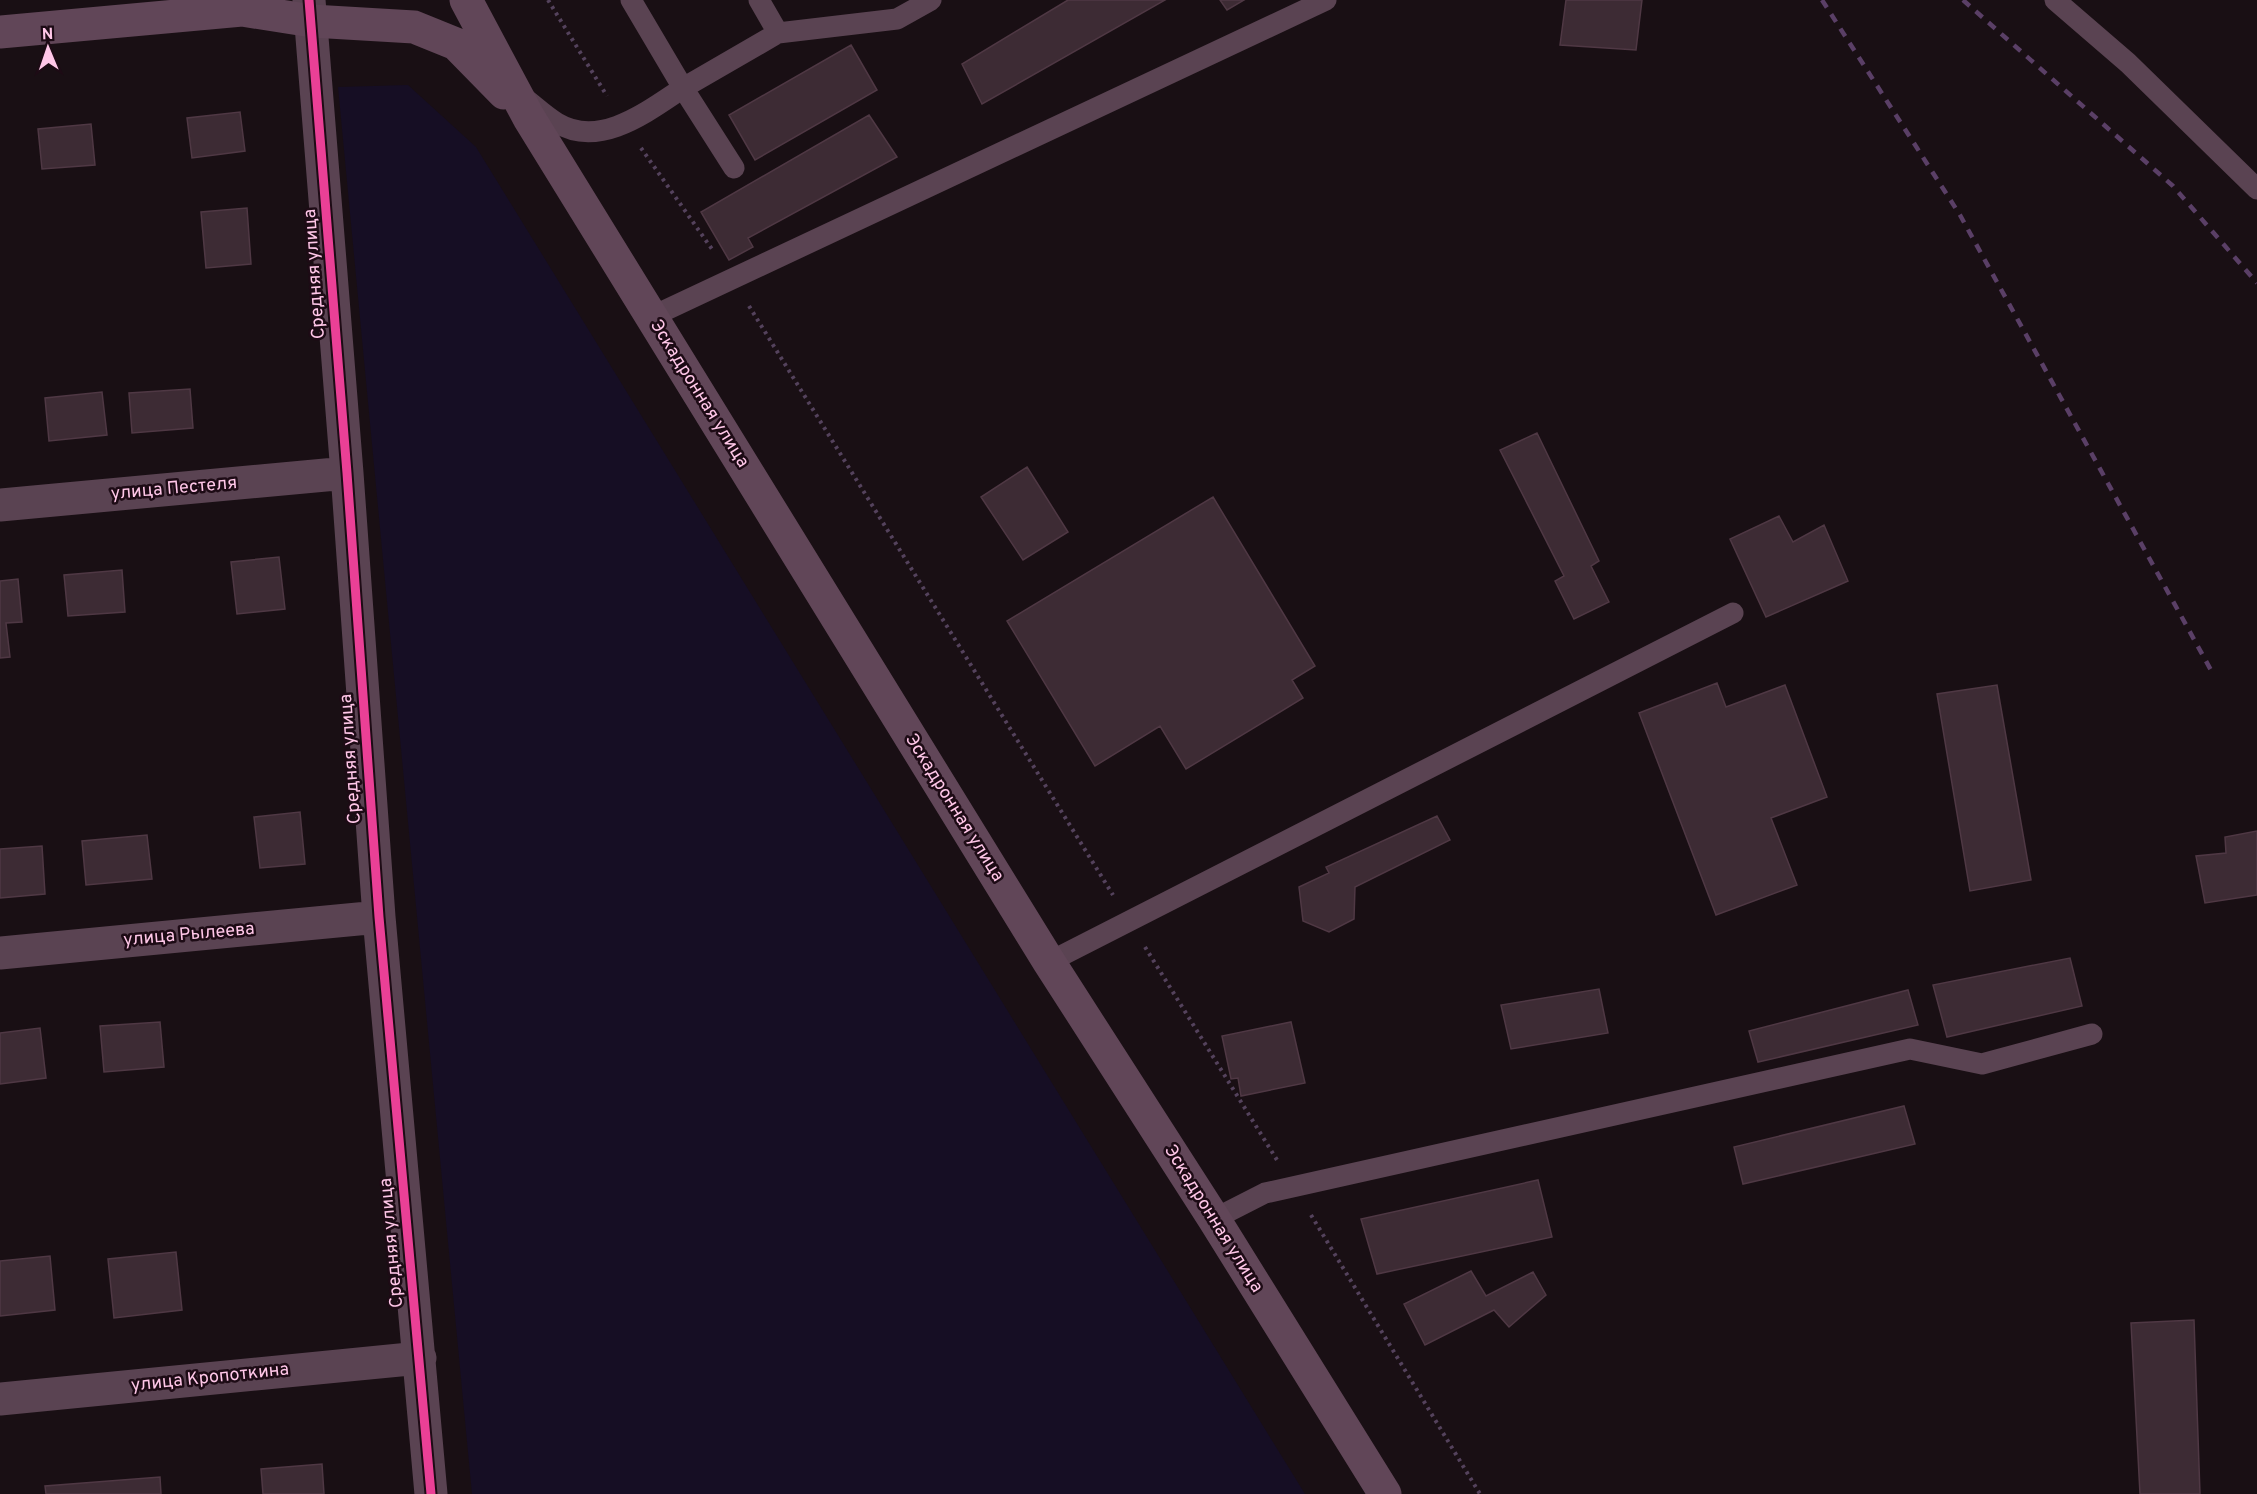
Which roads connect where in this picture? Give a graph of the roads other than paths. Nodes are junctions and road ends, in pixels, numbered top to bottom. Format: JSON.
{"nodes":[{"id":1,"x":466,"y":0,"type":"edge"},
{"id":2,"x":631,"y":0,"type":"edge"},
{"id":3,"x":759,"y":0,"type":"edge"},
{"id":4,"x":931,"y":0,"type":"edge"},
{"id":5,"x":1326,"y":0,"type":"edge"},
{"id":6,"x":2055,"y":0,"type":"edge"},
{"id":7,"x":252,"y":3,"type":"edge"},
{"id":8,"x":310,"y":10,"type":"edge"},
{"id":9,"x":0,"y":32,"type":"edge"},
{"id":10,"x":778,"y":33,"type":"junction"},
{"id":11,"x":683,"y":88,"type":"junction"},
{"id":12,"x":522,"y":104,"type":"junction"},
{"id":13,"x":734,"y":168,"type":"dead end"},
{"id":14,"x":2257,"y":189,"type":"edge"},
{"id":15,"x":651,"y":317,"type":"junction"},
{"id":16,"x":347,"y":473,"type":"junction"},
{"id":17,"x":0,"y":505,"type":"edge"},
{"id":18,"x":1733,"y":613,"type":"dead end"},
{"id":19,"x":379,"y":917,"type":"junction"},
{"id":20,"x":0,"y":953,"type":"edge"},
{"id":21,"x":1049,"y":962,"type":"junction"},
{"id":22,"x":2092,"y":1034,"type":"dead end"},
{"id":23,"x":1214,"y":1219,"type":"junction"},
{"id":24,"x":420,"y":1358,"type":"junction"},
{"id":25,"x":0,"y":1399,"type":"edge"},
{"id":26,"x":431,"y":1494,"type":"edge"},
{"id":27,"x":1385,"y":1494,"type":"edge"}],
"edges":[{"from":1,"to":12,"type":"main road"},
{"from":2,"to":11,"type":"lane"},
{"from":3,"to":10,"type":"lane"},
{"from":4,"to":10,"type":"lane"},
{"from":5,"to":15,"type":"lane"},
{"from":6,"to":14,"type":"lane"},
{"from":7,"to":8,"type":"main road"},
{"from":7,"to":9,"type":"main road"},
{"from":8,"to":12,"type":"main road"},
{"from":8,"to":16,"type":"street","name":"Средняя улица"},
{"from":10,"to":11,"type":"lane"},
{"from":11,"to":12,"type":"lane"},
{"from":11,"to":13,"type":"lane"},
{"from":12,"to":15,"type":"main road","name":"Эскадронная улица"},
{"from":15,"to":21,"type":"main road","name":"Эскадронная улица"},
{"from":16,"to":17,"type":"street","name":"улица Пестеля"},
{"from":16,"to":19,"type":"street","name":"Средняя улица"},
{"from":18,"to":21,"type":"lane"},
{"from":19,"to":20,"type":"street","name":"улица Рылеева"},
{"from":19,"to":24,"type":"street","name":"Средняя улица"},
{"from":21,"to":23,"type":"main road","name":"Эскадронная улица"},
{"from":22,"to":23,"type":"lane"},
{"from":23,"to":27,"type":"main road","name":"Эскадронная улица"},
{"from":24,"to":25,"type":"street","name":"улица Кропоткина"},
{"from":24,"to":26,"type":"street","name":"Средняя улица"}]}
